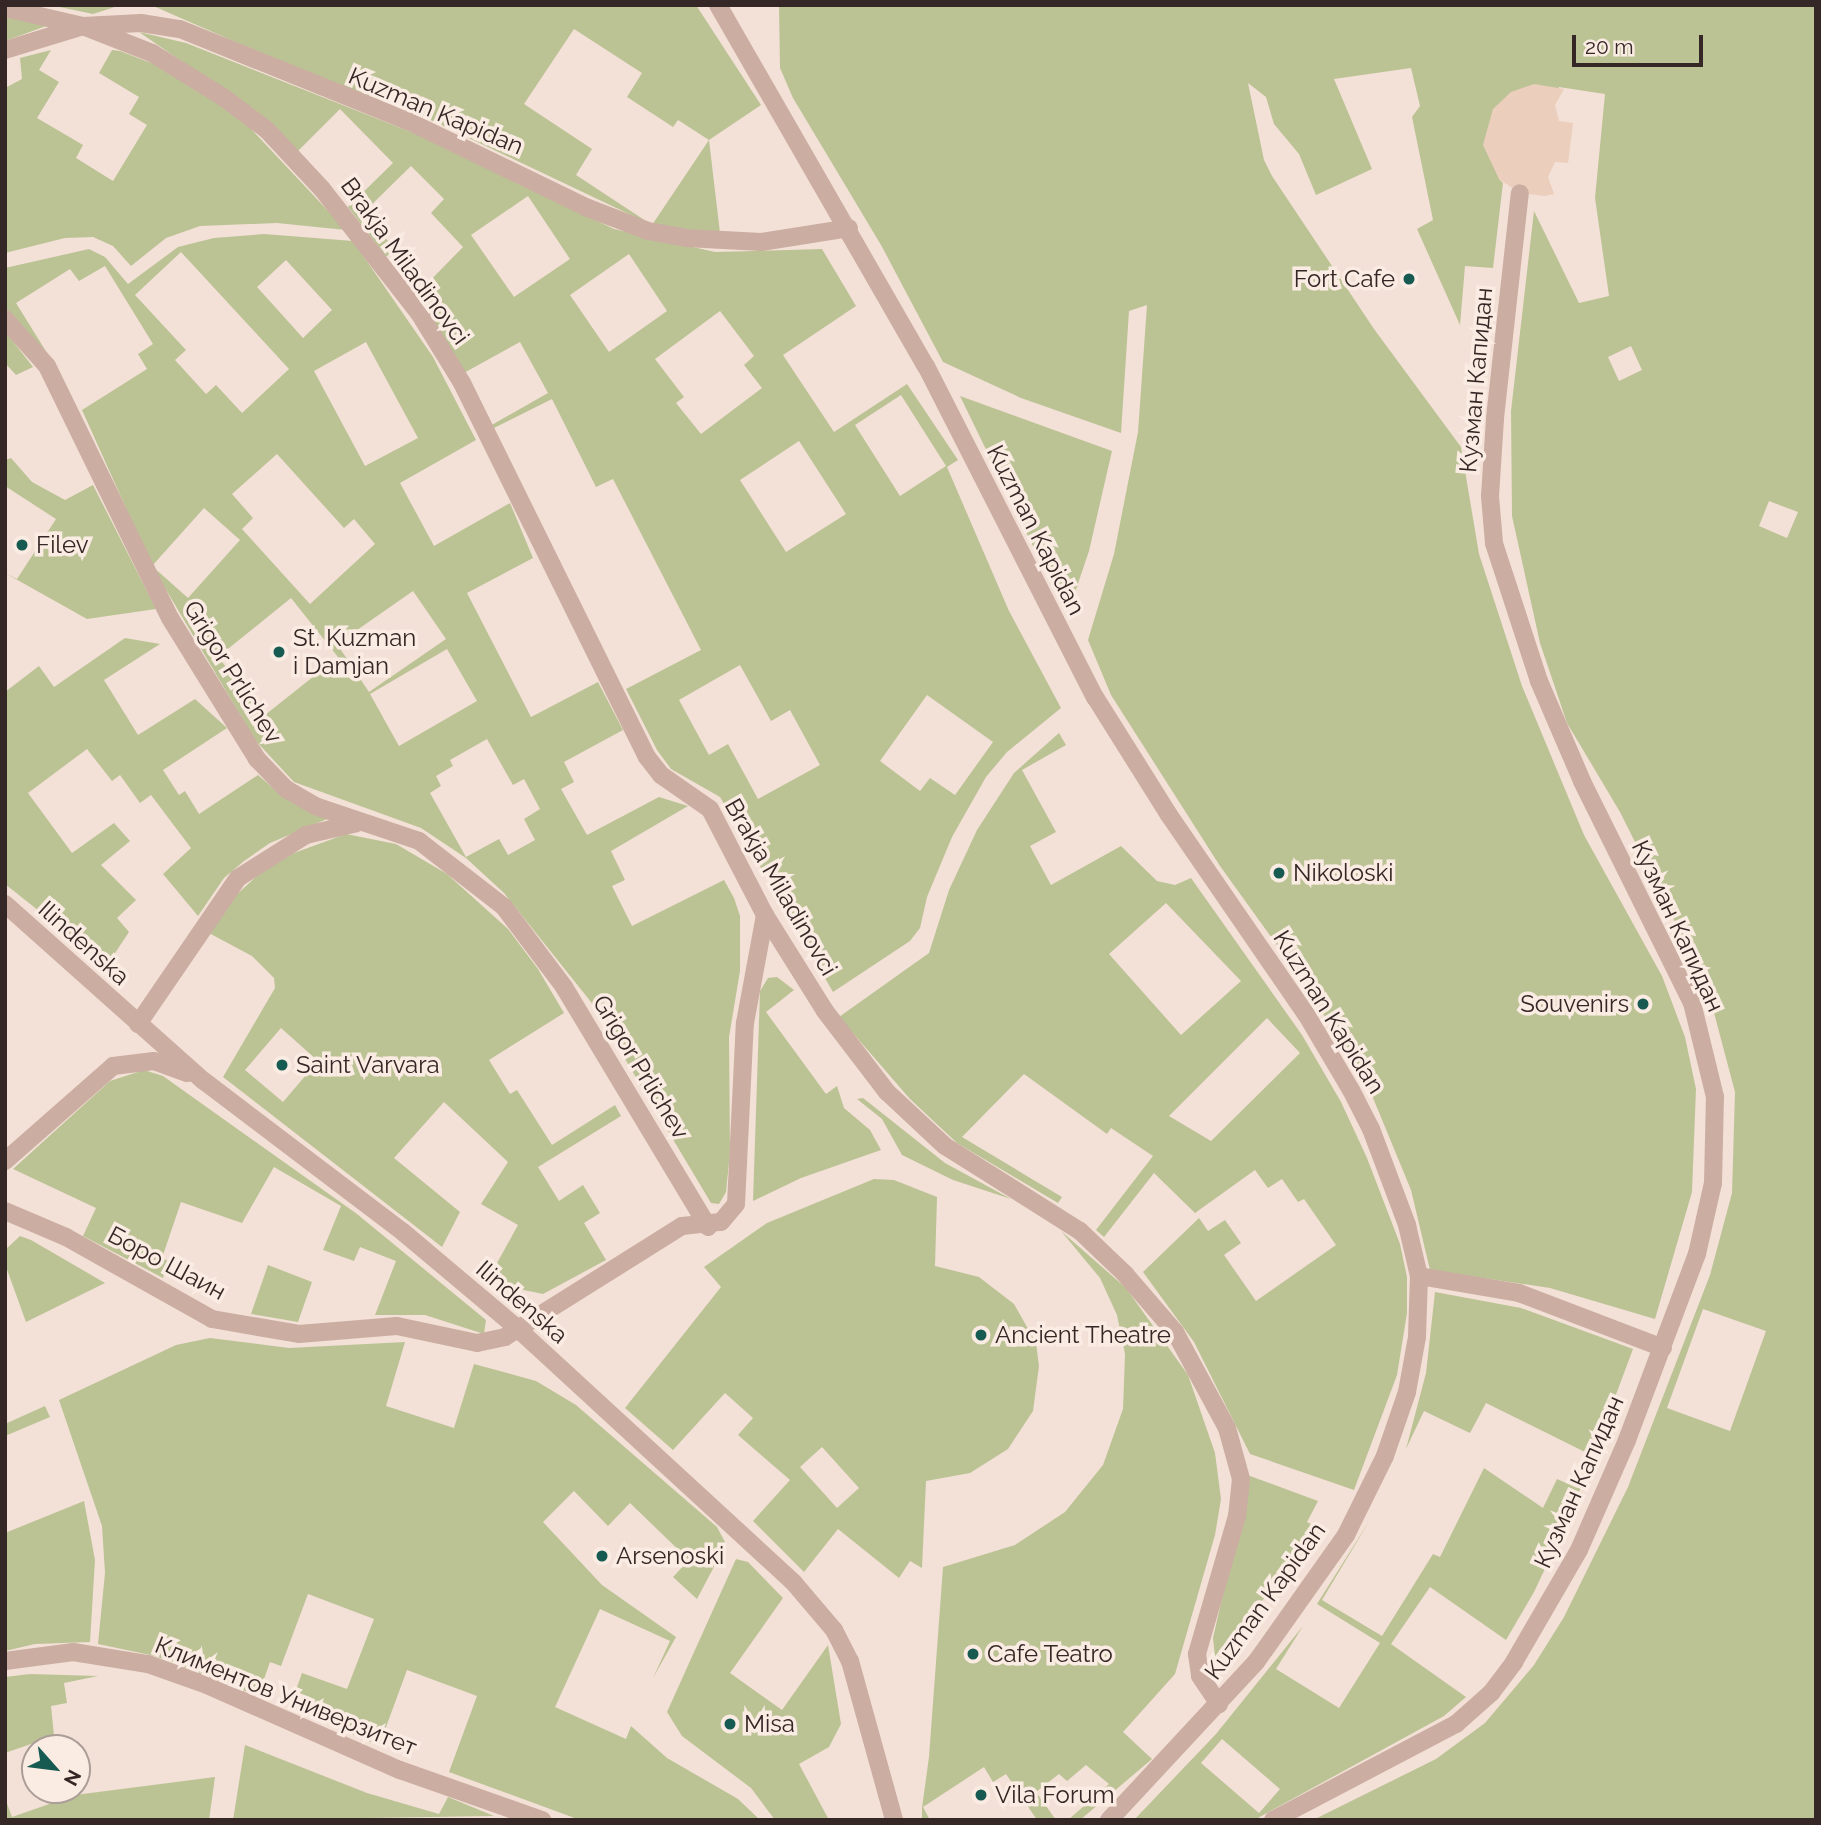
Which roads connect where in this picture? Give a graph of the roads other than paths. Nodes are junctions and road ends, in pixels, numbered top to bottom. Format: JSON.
{"nodes":[{"id":1,"x":718,"y":5,"type":"edge"},
{"id":2,"x":5,"y":8,"type":"edge"},
{"id":3,"x":83,"y":26,"type":"junction"},
{"id":4,"x":5,"y":50,"type":"edge"},
{"id":5,"x":1520,"y":193,"type":"dead end"},
{"id":6,"x":849,"y":228,"type":"junction"},
{"id":7,"x":5,"y":319,"type":"edge"},
{"id":8,"x":382,"y":826,"type":"junction"},
{"id":9,"x":5,"y":904,"type":"edge"},
{"id":10,"x":765,"y":915,"type":"junction"},
{"id":11,"x":138,"y":1024,"type":"junction"},
{"id":12,"x":204,"y":1081,"type":"junction"},
{"id":13,"x":5,"y":1161,"type":"edge"},
{"id":14,"x":5,"y":1211,"type":"edge"},
{"id":15,"x":708,"y":1227,"type":"junction"},
{"id":16,"x":1419,"y":1276,"type":"junction"},
{"id":17,"x":518,"y":1329,"type":"junction"},
{"id":18,"x":1663,"y":1348,"type":"junction"},
{"id":19,"x":5,"y":1661,"type":"edge"},
{"id":20,"x":1219,"y":1704,"type":"junction"},
{"id":21,"x":542,"y":1820,"type":"edge"},
{"id":22,"x":894,"y":1820,"type":"edge"},
{"id":23,"x":1109,"y":1820,"type":"edge"},
{"id":24,"x":1273,"y":1820,"type":"edge"}],
"edges":[{"from":1,"to":6,"type":"street","name":"Kuzman Kapidan"},
{"from":2,"to":3,"type":"street","name":"Kuzman Kapidan"},
{"from":3,"to":4,"type":"street"},
{"from":3,"to":6,"type":"street","name":"Kuzman Kapidan"},
{"from":3,"to":10,"type":"street","name":"Brakja Miladinovci"},
{"from":5,"to":18,"type":"street","name":"Кузман Капидан"},
{"from":6,"to":16,"type":"street","name":"Kuzman Kapidan"},
{"from":7,"to":8,"type":"street","name":"Grigor Prlichev"},
{"from":8,"to":11,"type":"street"},
{"from":8,"to":15,"type":"street","name":"Grigor Prlichev"},
{"from":9,"to":11,"type":"street","name":"Ilindenska"},
{"from":10,"to":15,"type":"street"},
{"from":10,"to":20,"type":"street","name":"Brakja Miladinovci"},
{"from":11,"to":12,"type":"street","name":"Ilindenska"},
{"from":12,"to":13,"type":"street"},
{"from":12,"to":17,"type":"street","name":"Ilindenska"},
{"from":14,"to":17,"type":"street","name":"Боро Шаин"},
{"from":15,"to":17,"type":"street","name":"Боро Шаин"},
{"from":16,"to":18,"type":"street"},
{"from":16,"to":20,"type":"street","name":"Kuzman Kapidan"},
{"from":17,"to":22,"type":"street","name":"Ilindenska"},
{"from":18,"to":24,"type":"street","name":"Кузман Капидан"},
{"from":19,"to":21,"type":"street","name":"Климентов Универзитет"},
{"from":20,"to":23,"type":"street","name":"Kuzman Kapidan"}]}
